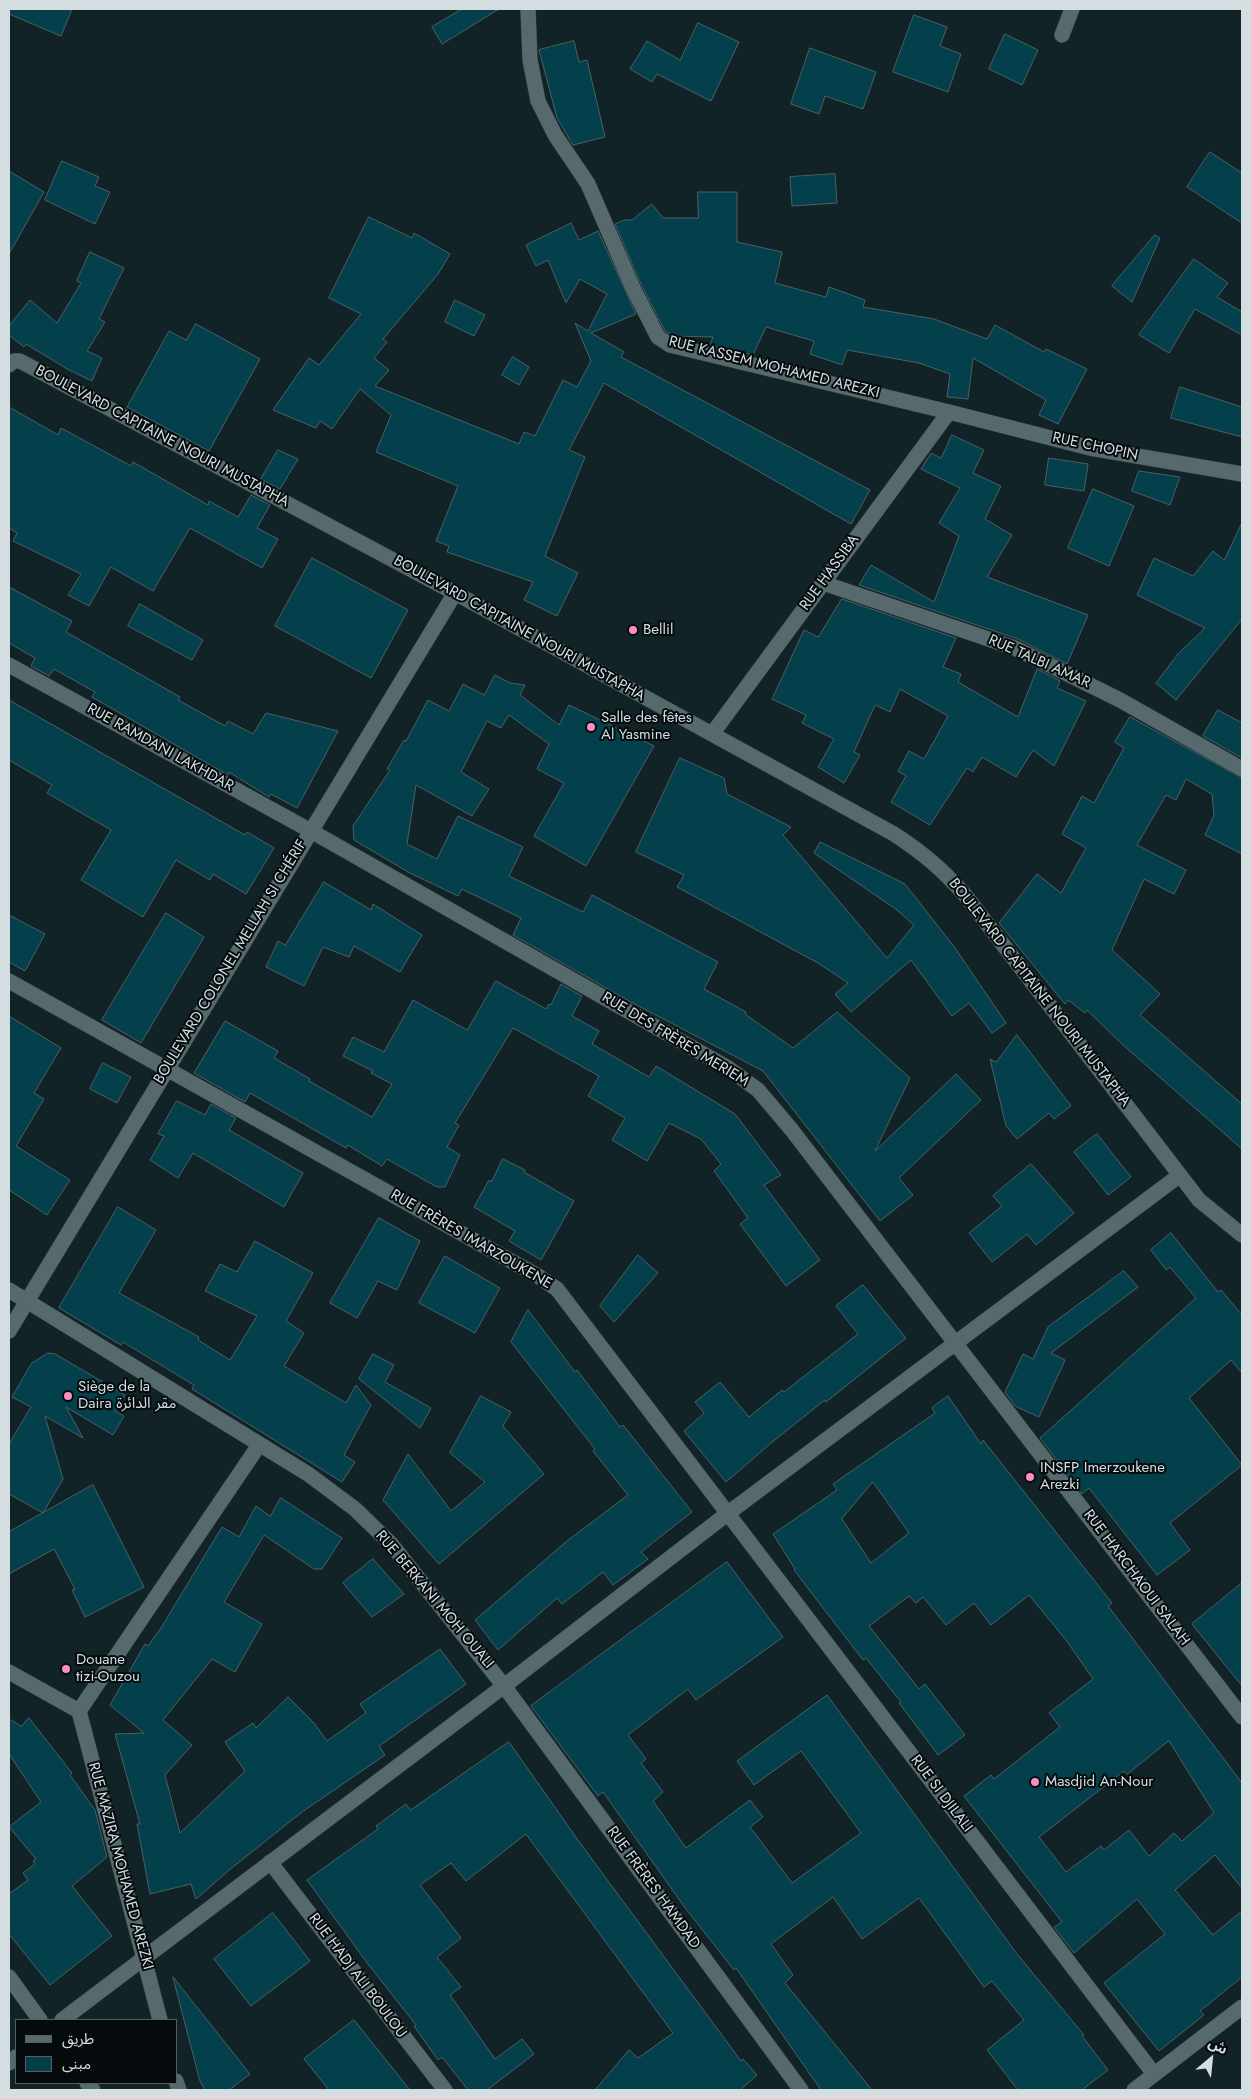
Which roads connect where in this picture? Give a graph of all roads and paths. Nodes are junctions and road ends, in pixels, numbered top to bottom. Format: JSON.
{"nodes":[{"id":1,"x":528,"y":9,"type":"edge"},
{"id":2,"x":1072,"y":9,"type":"edge"},
{"id":3,"x":1062,"y":35,"type":"dead end"},
{"id":4,"x":12,"y":363,"type":"edge"},
{"id":5,"x":949,"y":412,"type":"junction"},
{"id":6,"x":1242,"y":474,"type":"edge"},
{"id":7,"x":823,"y":583,"type":"junction"},
{"id":8,"x":455,"y":593,"type":"junction"},
{"id":9,"x":9,"y":666,"type":"edge"},
{"id":10,"x":712,"y":734,"type":"junction"},
{"id":11,"x":1242,"y":769,"type":"edge"},
{"id":12,"x":311,"y":831,"type":"junction"},
{"id":13,"x":9,"y":981,"type":"edge"},
{"id":14,"x":166,"y":1068,"type":"junction"},
{"id":15,"x":1180,"y":1175,"type":"junction"},
{"id":16,"x":1242,"y":1235,"type":"edge"},
{"id":17,"x":9,"y":1290,"type":"edge"},
{"id":18,"x":27,"y":1302,"type":"junction"},
{"id":19,"x":9,"y":1331,"type":"edge"},
{"id":20,"x":957,"y":1344,"type":"junction"},
{"id":21,"x":258,"y":1445,"type":"junction"},
{"id":22,"x":727,"y":1514,"type":"junction"},
{"id":23,"x":9,"y":1672,"type":"edge"},
{"id":24,"x":504,"y":1686,"type":"junction"},
{"id":25,"x":79,"y":1711,"type":"junction"},
{"id":26,"x":1242,"y":1717,"type":"edge"},
{"id":27,"x":270,"y":1862,"type":"junction"},
{"id":28,"x":144,"y":1957,"type":"junction"},
{"id":29,"x":9,"y":1977,"type":"edge"},
{"id":30,"x":1242,"y":2007,"type":"edge"},
{"id":31,"x":39,"y":2019,"type":"edge"},
{"id":32,"x":63,"y":2019,"type":"edge"},
{"id":33,"x":160,"y":2019,"type":"edge"},
{"id":34,"x":1154,"y":2074,"type":"junction"},
{"id":35,"x":445,"y":2090,"type":"edge"},
{"id":36,"x":802,"y":2090,"type":"edge"},
{"id":37,"x":1134,"y":2090,"type":"edge"}],
"edges":[{"from":1,"to":5,"type":"street","name":"RUE KASSEM MOHAMED AREZKI"},
{"from":2,"to":3,"type":"street"},
{"from":4,"to":8,"type":"street","name":"BOULEVARD CAPITAINE NOURI MUSTAPHA"},
{"from":5,"to":6,"type":"street","name":"RUE CHOPIN"},
{"from":5,"to":7,"type":"street","name":"RUE HASSIBA"},
{"from":7,"to":10,"type":"street","name":"RUE HASSIBA"},
{"from":7,"to":11,"type":"street","name":"RUE TALBI AMAR"},
{"from":8,"to":10,"type":"street","name":"BOULEVARD CAPITAINE NOURI MUSTAPHA"},
{"from":8,"to":12,"type":"street","name":"BOULEVARD COLONEL MELLAH SI CHÉRIF"},
{"from":9,"to":12,"type":"street","name":"RUE RAMDANI LAKHDAR"},
{"from":10,"to":15,"type":"street","name":"BOULEVARD CAPITAINE NOURI MUSTAPHA"},
{"from":12,"to":14,"type":"street","name":"BOULEVARD COLONEL MELLAH SI CHÉRIF"},
{"from":12,"to":20,"type":"street","name":"RUE DES FRÈRES MERIEM"},
{"from":13,"to":14,"type":"street","name":"RUE FRÈRES IMARZOUKENE"},
{"from":14,"to":18,"type":"street","name":"BOULEVARD COLONEL MELLAH SI CHÉRIF"},
{"from":14,"to":22,"type":"street","name":"RUE FRÈRES IMARZOUKENE"},
{"from":15,"to":16,"type":"street","name":"BOULEVARD CAPITAINE NOURI MUSTAPHA"},
{"from":15,"to":20,"type":"street"},
{"from":17,"to":18,"type":"street","name":"RUE BERKANI MOH OUALI"},
{"from":18,"to":19,"type":"street","name":"BOULEVARD COLONEL MELLAH SI CHÉRIF"},
{"from":18,"to":21,"type":"street","name":"RUE BERKANI MOH OUALI"},
{"from":20,"to":22,"type":"street"},
{"from":20,"to":26,"type":"street","name":"RUE HARCHAOUI SALAH"},
{"from":21,"to":24,"type":"street","name":"RUE BERKANI MOH OUALI"},
{"from":21,"to":25,"type":"street"},
{"from":22,"to":24,"type":"street"},
{"from":22,"to":34,"type":"street","name":"RUE SI DJILALI"},
{"from":23,"to":25,"type":"street"},
{"from":24,"to":27,"type":"street"},
{"from":24,"to":36,"type":"street","name":"RUE FRÈRES HAMDAD"},
{"from":25,"to":28,"type":"street","name":"RUE MAZIRA MOHAMED AREZKI"},
{"from":27,"to":28,"type":"street"},
{"from":27,"to":35,"type":"street","name":"RUE HADJ ALI BOULOU"},
{"from":28,"to":32,"type":"street"},
{"from":28,"to":33,"type":"street","name":"RUE MAZIRA MOHAMED AREZKI"},
{"from":29,"to":31,"type":"street"},
{"from":30,"to":34,"type":"street"},
{"from":34,"to":37,"type":"street"}]}
